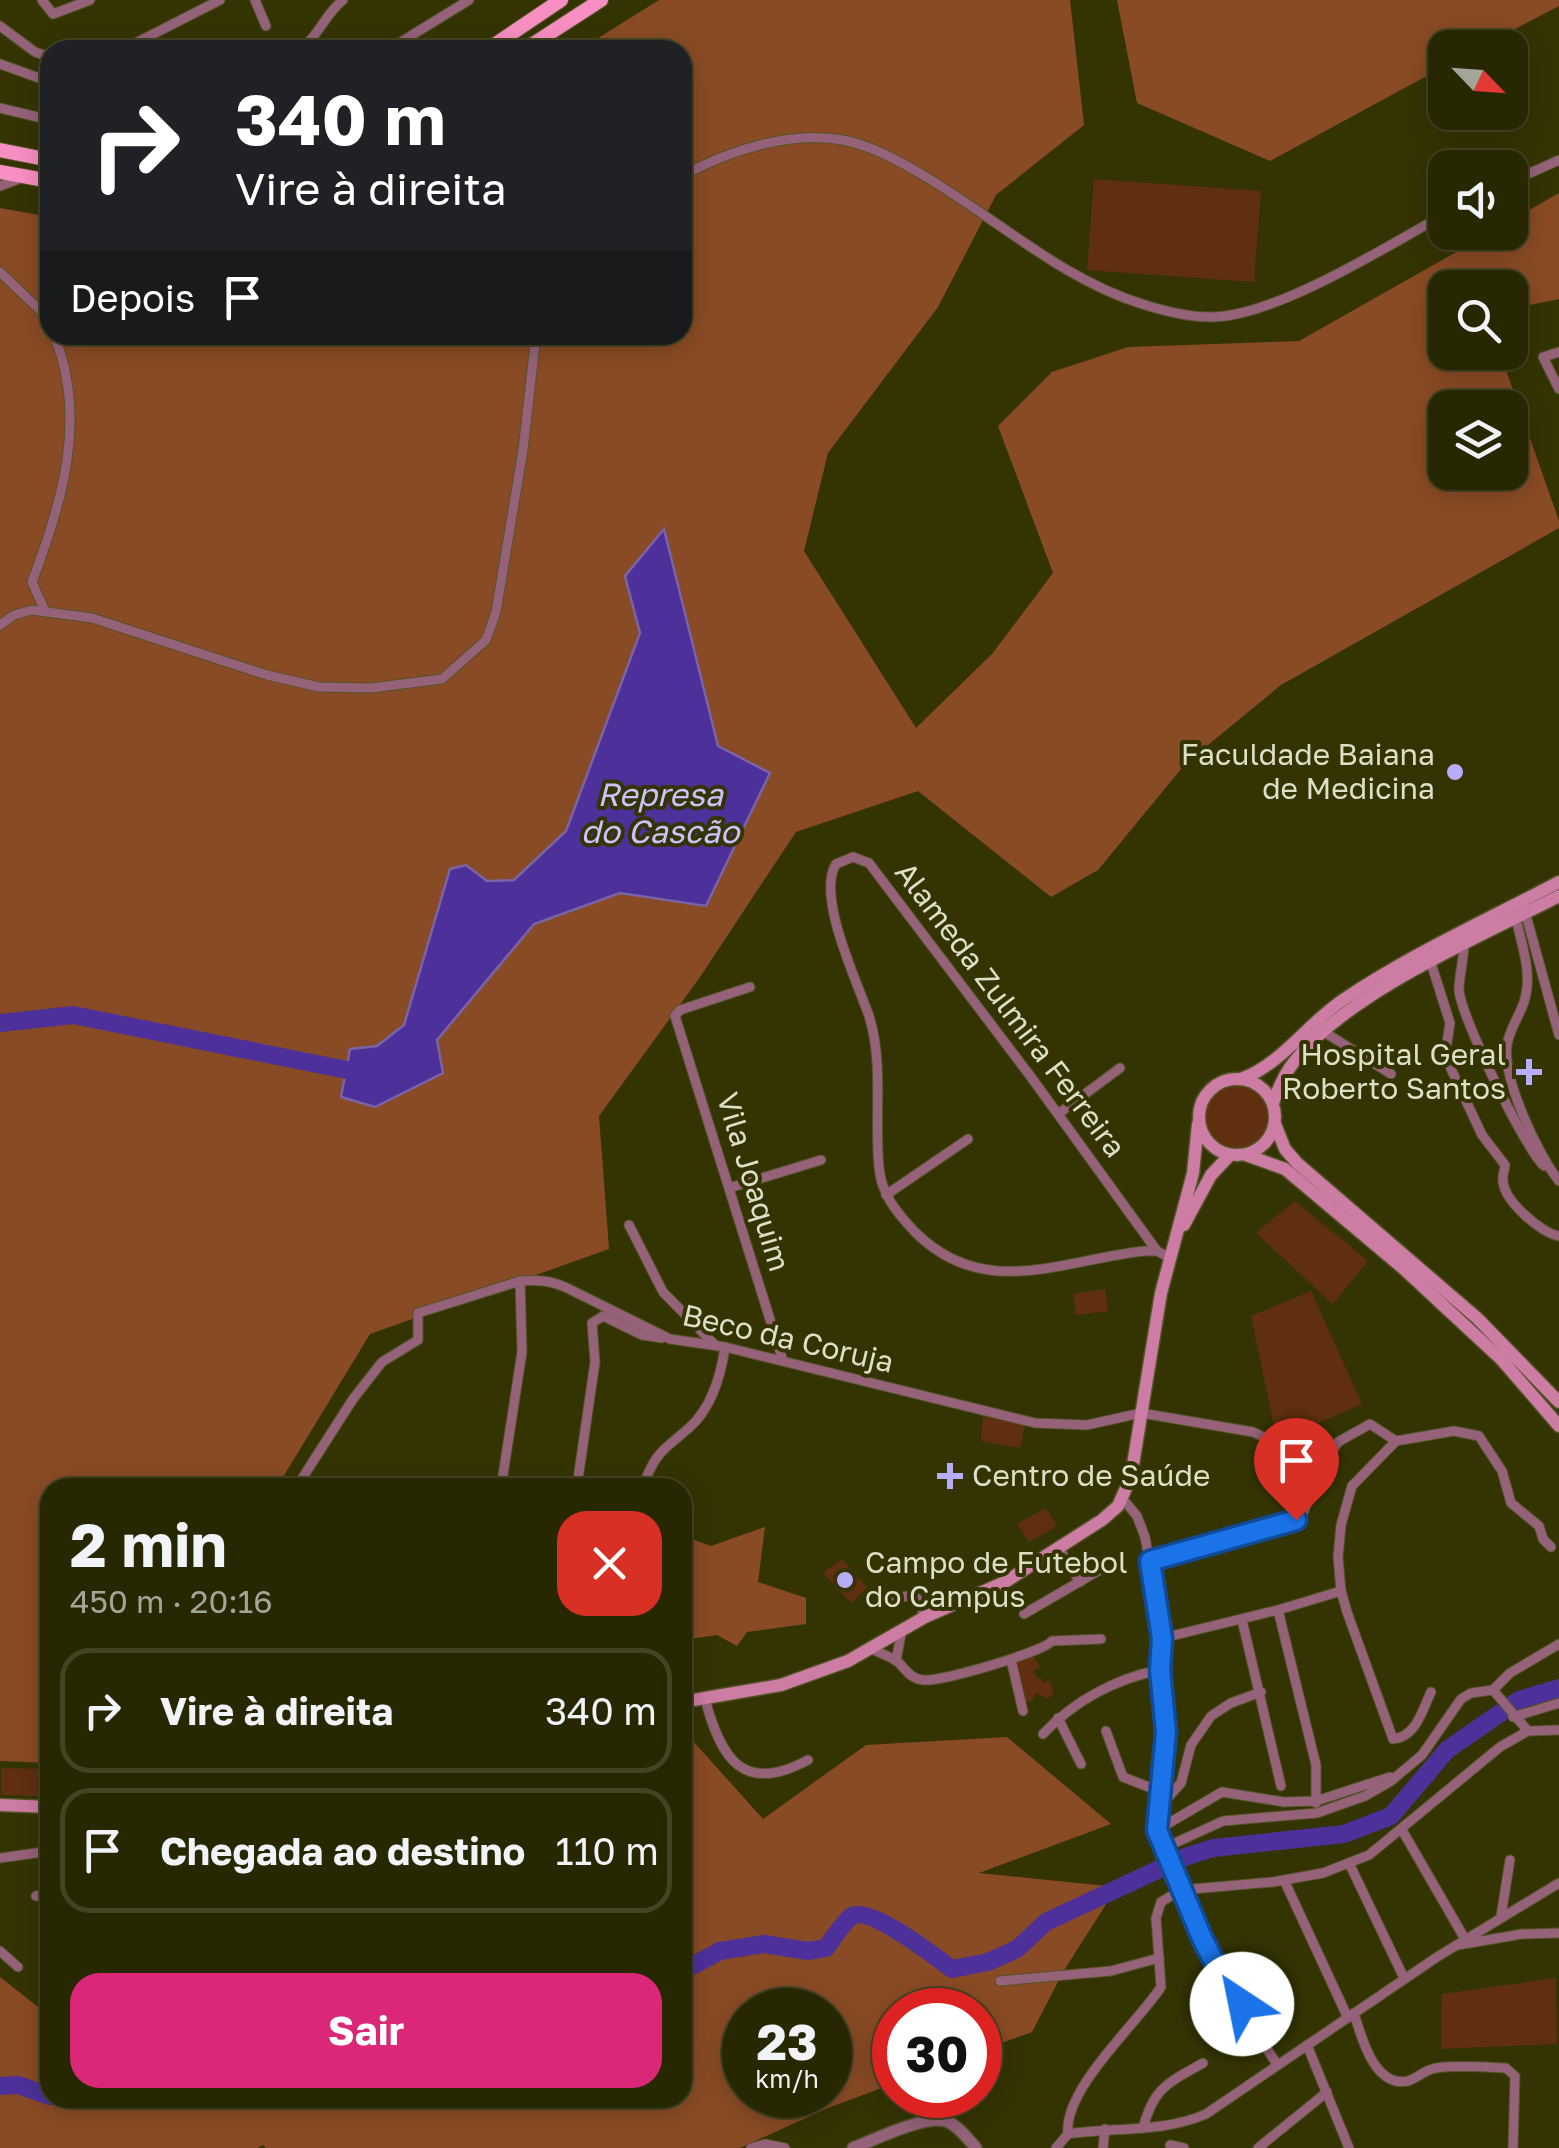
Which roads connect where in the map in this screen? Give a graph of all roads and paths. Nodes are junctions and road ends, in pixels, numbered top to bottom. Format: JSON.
{"nodes":[{"id":1,"x":42,"y":0,"type":"edge"},
{"id":2,"x":90,"y":0,"type":"edge"},
{"id":3,"x":220,"y":0,"type":"edge"},
{"id":4,"x":254,"y":0,"type":"edge"},
{"id":5,"x":343,"y":0,"type":"edge"},
{"id":6,"x":469,"y":0,"type":"edge"},
{"id":7,"x":562,"y":0,"type":"edge"},
{"id":8,"x":601,"y":0,"type":"edge"},
{"id":9,"x":327,"y":5,"type":"edge"},
{"id":10,"x":0,"y":26,"type":"edge"},
{"id":11,"x":266,"y":26,"type":"dead end"},
{"id":12,"x":142,"y":40,"type":"edge"},
{"id":13,"x":311,"y":40,"type":"edge"},
{"id":14,"x":404,"y":40,"type":"edge"},
{"id":15,"x":502,"y":40,"type":"edge"},
{"id":16,"x":539,"y":40,"type":"edge"},
{"id":17,"x":40,"y":53,"type":"edge"},
{"id":18,"x":0,"y":64,"type":"edge"},
{"id":19,"x":40,"y":78,"type":"edge"},
{"id":20,"x":0,"y":108,"type":"edge"},
{"id":21,"x":40,"y":118,"type":"edge"},
{"id":22,"x":0,"y":150,"type":"edge"},
{"id":23,"x":40,"y":158,"type":"edge"},
{"id":24,"x":1559,"y":160,"type":"edge"},
{"id":25,"x":692,"y":171,"type":"edge"},
{"id":26,"x":0,"y":172,"type":"edge"},
{"id":27,"x":1528,"y":174,"type":"edge"},
{"id":28,"x":25,"y":176,"type":"junction"},
{"id":29,"x":40,"y":179,"type":"edge"},
{"id":30,"x":0,"y":186,"type":"edge"},
{"id":31,"x":1428,"y":224,"type":"edge"},
{"id":32,"x":0,"y":272,"type":"edge"},
{"id":33,"x":40,"y":310,"type":"edge"},
{"id":34,"x":57,"y":345,"type":"edge"},
{"id":35,"x":535,"y":345,"type":"edge"},
{"id":36,"x":1559,"y":352,"type":"edge"},
{"id":37,"x":1559,"y":388,"type":"edge"},
{"id":38,"x":45,"y":611,"type":"junction"},
{"id":39,"x":0,"y":625,"type":"edge"},
{"id":40,"x":1559,"y":882,"type":"edge"},
{"id":41,"x":1559,"y":896,"type":"edge"},
{"id":42,"x":1520,"y":911,"type":"junction"},
{"id":43,"x":1464,"y":944,"type":"junction"},
{"id":44,"x":1431,"y":962,"type":"junction"},
{"id":45,"x":750,"y":988,"type":"dead end"},
{"id":46,"x":1324,"y":1032,"type":"junction"},
{"id":47,"x":1559,"y":1035,"type":"edge"},
{"id":48,"x":1120,"y":1068,"type":"dead end"},
{"id":49,"x":1391,"y":1074,"type":"dead end"},
{"id":50,"x":1241,"y":1078,"type":"junction"},
{"id":51,"x":1273,"y":1103,"type":"junction"},
{"id":52,"x":1058,"y":1114,"type":"junction"},
{"id":53,"x":1198,"y":1124,"type":"junction"},
{"id":54,"x":1275,"y":1124,"type":"junction"},
{"id":55,"x":968,"y":1139,"type":"dead end"},
{"id":56,"x":1246,"y":1155,"type":"junction"},
{"id":57,"x":1229,"y":1156,"type":"junction"},
{"id":58,"x":821,"y":1160,"type":"dead end"},
{"id":59,"x":1550,"y":1170,"type":"junction"},
{"id":60,"x":1559,"y":1181,"type":"edge"},
{"id":61,"x":729,"y":1188,"type":"junction"},
{"id":62,"x":886,"y":1195,"type":"junction"},
{"id":63,"x":629,"y":1224,"type":"dead end"},
{"id":64,"x":1179,"y":1230,"type":"junction"},
{"id":65,"x":1559,"y":1236,"type":"edge"},
{"id":66,"x":1163,"y":1255,"type":"junction"},
{"id":67,"x":520,"y":1282,"type":"junction"},
{"id":68,"x":670,"y":1340,"type":"junction"},
{"id":69,"x":720,"y":1346,"type":"junction"},
{"id":70,"x":782,"y":1361,"type":"junction"},
{"id":71,"x":1559,"y":1402,"type":"edge"},
{"id":72,"x":1140,"y":1413,"type":"junction"},
{"id":73,"x":1559,"y":1426,"type":"edge"},
{"id":74,"x":1396,"y":1442,"type":"junction"},
{"id":75,"x":302,"y":1478,"type":"edge"},
{"id":76,"x":502,"y":1478,"type":"edge"},
{"id":77,"x":578,"y":1478,"type":"edge"},
{"id":78,"x":646,"y":1478,"type":"edge"},
{"id":79,"x":1310,"y":1494,"type":"junction"},
{"id":80,"x":1123,"y":1499,"type":"junction"},
{"id":81,"x":1552,"y":1547,"type":"dead end"},
{"id":82,"x":1060,"y":1548,"type":"junction"},
{"id":83,"x":1150,"y":1561,"type":"junction"},
{"id":84,"x":1104,"y":1568,"type":"dead end"},
{"id":85,"x":1080,"y":1582,"type":"junction"},
{"id":86,"x":1341,"y":1591,"type":"junction"},
{"id":87,"x":882,"y":1600,"type":"dead end"},
{"id":88,"x":1278,"y":1610,"type":"junction"},
{"id":89,"x":1024,"y":1614,"type":"dead end"},
{"id":90,"x":925,"y":1617,"type":"junction"},
{"id":91,"x":1242,"y":1620,"type":"junction"},
{"id":92,"x":902,"y":1629,"type":"junction"},
{"id":93,"x":1162,"y":1638,"type":"junction"},
{"id":94,"x":1101,"y":1639,"type":"dead end"},
{"id":95,"x":1559,"y":1644,"type":"edge"},
{"id":96,"x":869,"y":1648,"type":"junction"},
{"id":97,"x":1010,"y":1660,"type":"junction"},
{"id":98,"x":896,"y":1661,"type":"junction"},
{"id":99,"x":1160,"y":1670,"type":"junction"},
{"id":100,"x":1493,"y":1690,"type":"junction"},
{"id":101,"x":1261,"y":1692,"type":"junction"},
{"id":102,"x":1431,"y":1692,"type":"dead end"},
{"id":103,"x":705,"y":1698,"type":"junction"},
{"id":104,"x":692,"y":1700,"type":"edge"},
{"id":105,"x":1559,"y":1703,"type":"edge"},
{"id":106,"x":1023,"y":1711,"type":"dead end"},
{"id":107,"x":1513,"y":1717,"type":"junction"},
{"id":108,"x":1058,"y":1718,"type":"junction"},
{"id":109,"x":1106,"y":1730,"type":"dead end"},
{"id":110,"x":1528,"y":1730,"type":"junction"},
{"id":111,"x":1559,"y":1730,"type":"edge"},
{"id":112,"x":1043,"y":1734,"type":"dead end"},
{"id":113,"x":808,"y":1760,"type":"dead end"},
{"id":114,"x":1081,"y":1764,"type":"dead end"},
{"id":115,"x":1401,"y":1774,"type":"junction"},
{"id":116,"x":1281,"y":1786,"type":"dead end"},
{"id":117,"x":1159,"y":1791,"type":"junction"},
{"id":118,"x":1316,"y":1801,"type":"junction"},
{"id":119,"x":0,"y":1805,"type":"edge"},
{"id":120,"x":40,"y":1807,"type":"edge"},
{"id":121,"x":1157,"y":1810,"type":"junction"},
{"id":122,"x":1318,"y":1813,"type":"junction"},
{"id":123,"x":1157,"y":1830,"type":"junction"},
{"id":124,"x":1402,"y":1830,"type":"junction"},
{"id":125,"x":1164,"y":1848,"type":"junction"},
{"id":126,"x":40,"y":1852,"type":"edge"},
{"id":127,"x":0,"y":1858,"type":"edge"},
{"id":128,"x":1510,"y":1860,"type":"dead end"},
{"id":129,"x":1349,"y":1863,"type":"junction"},
{"id":130,"x":1284,"y":1880,"type":"junction"},
{"id":131,"x":1559,"y":1883,"type":"edge"},
{"id":132,"x":1181,"y":1890,"type":"junction"},
{"id":133,"x":40,"y":1895,"type":"edge"},
{"id":134,"x":36,"y":1896,"type":"dead end"},
{"id":135,"x":1501,"y":1916,"type":"junction"},
{"id":136,"x":1559,"y":1933,"type":"edge"},
{"id":137,"x":1465,"y":1939,"type":"junction"},
{"id":138,"x":1454,"y":1946,"type":"junction"},
{"id":139,"x":0,"y":1951,"type":"edge"},
{"id":140,"x":1158,"y":1958,"type":"junction"},
{"id":141,"x":18,"y":1966,"type":"dead end"},
{"id":142,"x":1404,"y":1978,"type":"junction"},
{"id":143,"x":1000,"y":1980,"type":"dead end"},
{"id":144,"x":1351,"y":2016,"type":"junction"},
{"id":145,"x":1307,"y":2045,"type":"junction"},
{"id":146,"x":1203,"y":2063,"type":"dead end"},
{"id":147,"x":1277,"y":2064,"type":"junction"},
{"id":148,"x":1327,"y":2092,"type":"junction"},
{"id":149,"x":1105,"y":2128,"type":"junction"},
{"id":150,"x":1143,"y":2128,"type":"junction"},
{"id":151,"x":1068,"y":2134,"type":"junction"},
{"id":152,"x":884,"y":2142,"type":"edge"},
{"id":153,"x":1170,"y":2145,"type":"dead end"},
{"id":154,"x":751,"y":2148,"type":"edge"},
{"id":155,"x":785,"y":2148,"type":"edge"},
{"id":156,"x":853,"y":2148,"type":"edge"},
{"id":157,"x":976,"y":2148,"type":"edge"},
{"id":158,"x":1056,"y":2148,"type":"edge"},
{"id":159,"x":1103,"y":2148,"type":"edge"},
{"id":160,"x":1184,"y":2148,"type":"edge"},
{"id":161,"x":1258,"y":2148,"type":"edge"},
{"id":162,"x":1349,"y":2148,"type":"edge"},
{"id":163,"x":1513,"y":2148,"type":"edge"}],
"edges":[{"from":1,"to":2,"type":"street"},
{"from":3,"to":12,"type":"street"},
{"from":4,"to":11,"type":"street"},
{"from":5,"to":9,"type":"street"},
{"from":6,"to":14,"type":"street"},
{"from":7,"to":15,"type":"main road"},
{"from":8,"to":16,"type":"main road"},
{"from":9,"to":13,"type":"street"},
{"from":10,"to":17,"type":"street"},
{"from":18,"to":19,"type":"street"},
{"from":20,"to":21,"type":"street"},
{"from":22,"to":23,"type":"main road"},
{"from":24,"to":27,"type":"street"},
{"from":25,"to":31,"type":"street"},
{"from":26,"to":28,"type":"main road"},
{"from":28,"to":29,"type":"main road"},
{"from":28,"to":30,"type":"street"},
{"from":32,"to":33,"type":"street"},
{"from":34,"to":38,"type":"street"},
{"from":35,"to":38,"type":"street"},
{"from":36,"to":37,"type":"street"},
{"from":38,"to":39,"type":"street"},
{"from":40,"to":42,"type":"main road"},
{"from":41,"to":42,"type":"main road"},
{"from":42,"to":43,"type":"main road"},
{"from":42,"to":47,"type":"street"},
{"from":42,"to":50,"type":"main road"},
{"from":42,"to":59,"type":"street"},
{"from":43,"to":44,"type":"main road"},
{"from":43,"to":59,"type":"street"},
{"from":44,"to":46,"type":"main road"},
{"from":44,"to":65,"type":"street"},
{"from":45,"to":61,"type":"street","name":"Vila Joaquim"},
{"from":46,"to":49,"type":"street"},
{"from":46,"to":51,"type":"main road"},
{"from":48,"to":52,"type":"street"},
{"from":50,"to":51,"type":"main road"},
{"from":50,"to":53,"type":"main road"},
{"from":51,"to":54,"type":"main road"},
{"from":52,"to":62,"type":"street","name":"Alameda Zulmira Ferreira"},
{"from":52,"to":66,"type":"street","name":"Alameda Zulmira Ferreira"},
{"from":53,"to":57,"type":"main road"},
{"from":53,"to":64,"type":"main road"},
{"from":54,"to":56,"type":"main road"},
{"from":54,"to":71,"type":"main road"},
{"from":55,"to":62,"type":"street"},
{"from":56,"to":57,"type":"main road"},
{"from":56,"to":73,"type":"main road"},
{"from":57,"to":64,"type":"main road"},
{"from":58,"to":61,"type":"street"},
{"from":59,"to":60,"type":"street"},
{"from":61,"to":70,"type":"street","name":"Vila Joaquim"},
{"from":62,"to":66,"type":"street"},
{"from":63,"to":69,"type":"street"},
{"from":64,"to":66,"type":"main road"},
{"from":66,"to":72,"type":"main road"},
{"from":67,"to":68,"type":"street","name":"Beco da Coruja"},
{"from":67,"to":75,"type":"street","name":"Beco da Coruja"},
{"from":67,"to":76,"type":"street"},
{"from":68,"to":69,"type":"street","name":"Beco da Coruja"},
{"from":68,"to":77,"type":"street"},
{"from":69,"to":70,"type":"street","name":"Beco da Coruja"},
{"from":69,"to":78,"type":"street"},
{"from":70,"to":72,"type":"street","name":"Beco da Coruja"},
{"from":72,"to":79,"type":"street"},
{"from":72,"to":80,"type":"main road"},
{"from":74,"to":79,"type":"street"},
{"from":74,"to":81,"type":"street"},
{"from":74,"to":86,"type":"street"},
{"from":79,"to":83,"type":"street"},
{"from":80,"to":82,"type":"main road"},
{"from":80,"to":83,"type":"street"},
{"from":82,"to":85,"type":"street"},
{"from":82,"to":90,"type":"main road"},
{"from":83,"to":93,"type":"street"},
{"from":84,"to":85,"type":"street"},
{"from":85,"to":89,"type":"street"},
{"from":86,"to":88,"type":"street"},
{"from":86,"to":102,"type":"street"},
{"from":87,"to":90,"type":"street"},
{"from":88,"to":91,"type":"street"},
{"from":88,"to":118,"type":"street"},
{"from":90,"to":92,"type":"main road"},
{"from":91,"to":93,"type":"street"},
{"from":91,"to":101,"type":"street"},
{"from":92,"to":96,"type":"main road"},
{"from":92,"to":98,"type":"street"},
{"from":93,"to":99,"type":"street"},
{"from":94,"to":97,"type":"street"},
{"from":95,"to":100,"type":"street"},
{"from":96,"to":98,"type":"street"},
{"from":96,"to":103,"type":"main road"},
{"from":97,"to":98,"type":"street"},
{"from":97,"to":106,"type":"street"},
{"from":99,"to":108,"type":"street"},
{"from":99,"to":117,"type":"street"},
{"from":100,"to":107,"type":"street"},
{"from":100,"to":115,"type":"street"},
{"from":101,"to":116,"type":"street"},
{"from":101,"to":121,"type":"street"},
{"from":103,"to":104,"type":"main road"},
{"from":103,"to":113,"type":"street"},
{"from":105,"to":107,"type":"street"},
{"from":107,"to":110,"type":"street"},
{"from":108,"to":112,"type":"street"},
{"from":108,"to":114,"type":"street"},
{"from":109,"to":117,"type":"street"},
{"from":110,"to":111,"type":"street"},
{"from":110,"to":124,"type":"street"},
{"from":115,"to":118,"type":"street"},
{"from":115,"to":122,"type":"street"},
{"from":117,"to":121,"type":"street"},
{"from":118,"to":122,"type":"street"},
{"from":118,"to":123,"type":"street"},
{"from":119,"to":120,"type":"main road"},
{"from":121,"to":123,"type":"street"},
{"from":122,"to":125,"type":"street"},
{"from":123,"to":125,"type":"street"},
{"from":124,"to":129,"type":"street"},
{"from":124,"to":137,"type":"street"},
{"from":125,"to":132,"type":"street"},
{"from":126,"to":127,"type":"street"},
{"from":128,"to":135,"type":"street"},
{"from":129,"to":130,"type":"street"},
{"from":129,"to":142,"type":"street"},
{"from":130,"to":132,"type":"street"},
{"from":130,"to":144,"type":"street"},
{"from":131,"to":135,"type":"street"},
{"from":132,"to":140,"type":"street"},
{"from":132,"to":147,"type":"street"},
{"from":133,"to":134,"type":"street"},
{"from":135,"to":137,"type":"street"},
{"from":136,"to":138,"type":"street"},
{"from":137,"to":138,"type":"street"},
{"from":138,"to":142,"type":"street"},
{"from":139,"to":141,"type":"street"},
{"from":140,"to":143,"type":"street"},
{"from":140,"to":151,"type":"street"},
{"from":142,"to":144,"type":"street"},
{"from":144,"to":145,"type":"street"},
{"from":144,"to":163,"type":"street"},
{"from":145,"to":147,"type":"street"},
{"from":145,"to":148,"type":"street"},
{"from":146,"to":150,"type":"street"},
{"from":147,"to":150,"type":"street"},
{"from":148,"to":161,"type":"street"},
{"from":148,"to":162,"type":"street"},
{"from":149,"to":150,"type":"street"},
{"from":149,"to":151,"type":"street"},
{"from":149,"to":159,"type":"street"},
{"from":151,"to":158,"type":"street"},
{"from":152,"to":156,"type":"street"},
{"from":152,"to":157,"type":"street"},
{"from":153,"to":160,"type":"street"},
{"from":154,"to":155,"type":"street"}]}
